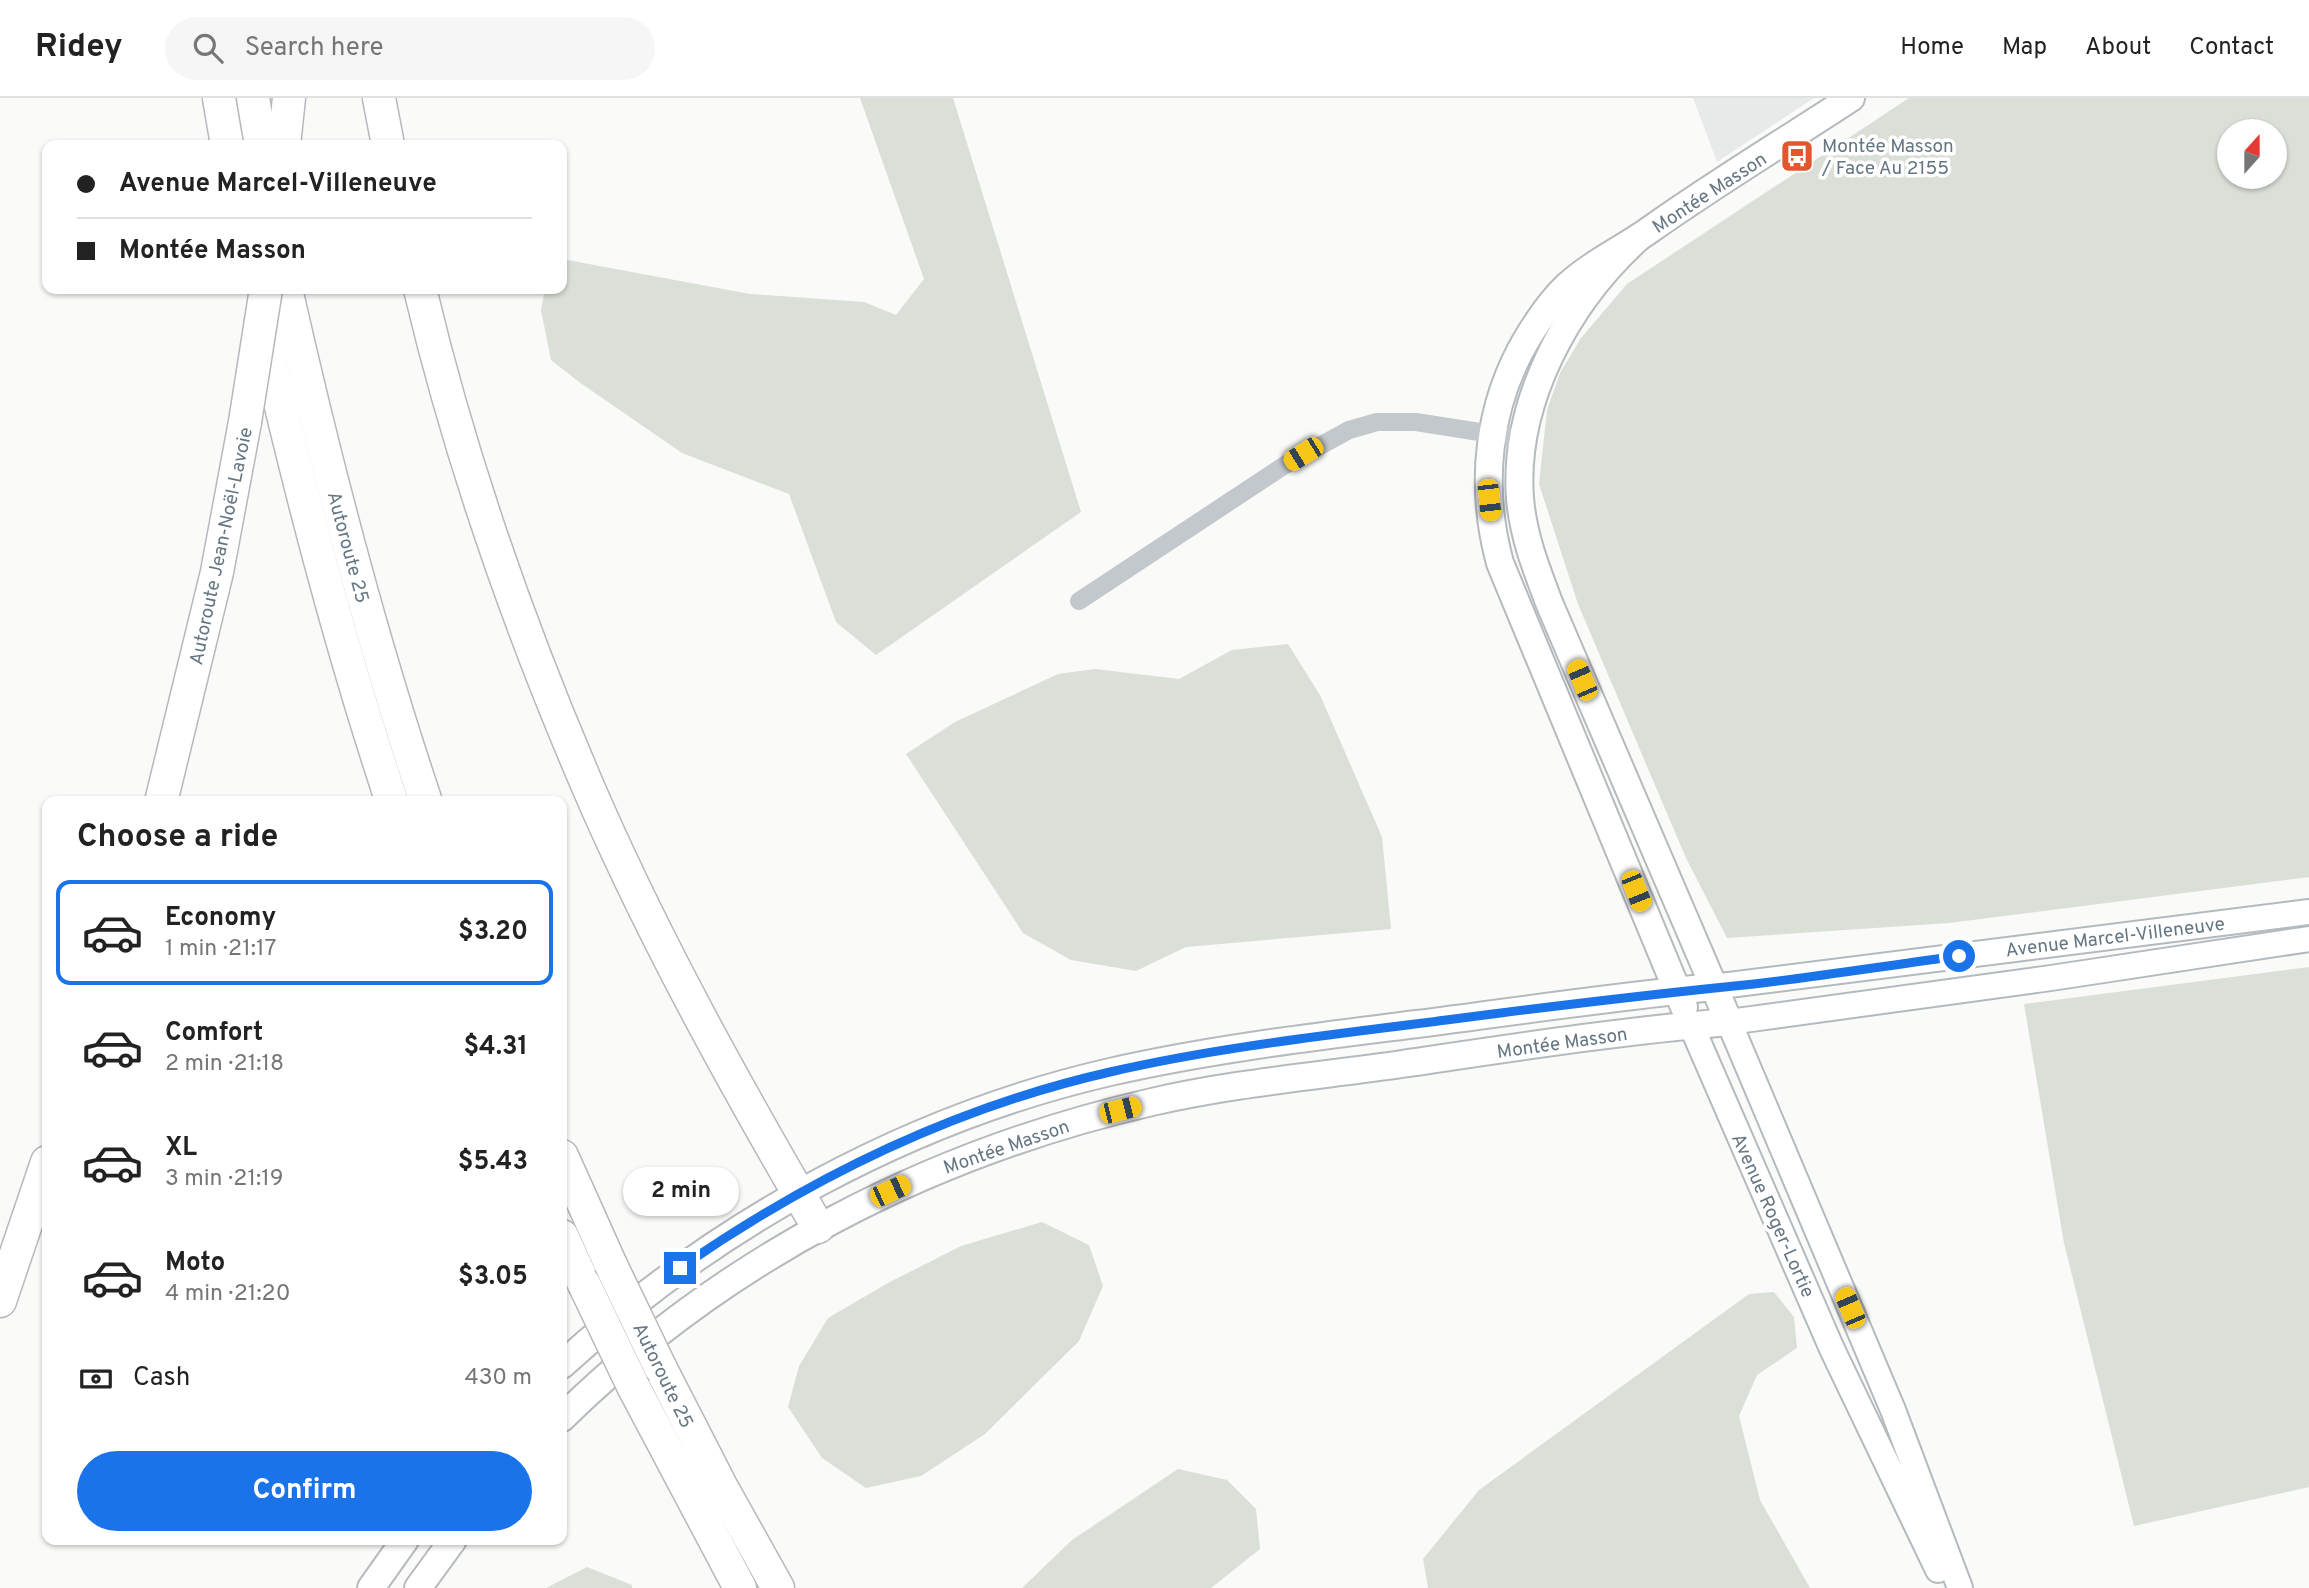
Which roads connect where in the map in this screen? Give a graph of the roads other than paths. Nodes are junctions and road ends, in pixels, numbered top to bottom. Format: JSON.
{"nodes":[{"id":1,"x":219,"y":98,"type":"edge"},
{"id":2,"x":253,"y":98,"type":"edge"},
{"id":3,"x":289,"y":98,"type":"edge"},
{"id":4,"x":379,"y":98,"type":"edge"},
{"id":5,"x":1851,"y":98,"type":"edge"},
{"id":6,"x":226,"y":140,"type":"edge"},
{"id":7,"x":260,"y":140,"type":"edge"},
{"id":8,"x":285,"y":140,"type":"edge"},
{"id":9,"x":387,"y":140,"type":"edge"},
{"id":10,"x":1636,"y":239,"type":"junction"},
{"id":11,"x":256,"y":294,"type":"edge"},
{"id":12,"x":265,"y":294,"type":"edge"},
{"id":13,"x":287,"y":294,"type":"edge"},
{"id":14,"x":421,"y":294,"type":"edge"},
{"id":15,"x":1492,"y":433,"type":"junction"},
{"id":16,"x":1524,"y":439,"type":"junction"},
{"id":17,"x":1079,"y":601,"type":"dead end"},
{"id":18,"x":163,"y":796,"type":"edge"},
{"id":19,"x":390,"y":796,"type":"edge"},
{"id":20,"x":424,"y":796,"type":"edge"},
{"id":21,"x":2309,"y":912,"type":"edge"},
{"id":22,"x":2309,"y":939,"type":"edge"},
{"id":23,"x":1713,"y":987,"type":"junction"},
{"id":24,"x":1677,"y":991,"type":"junction"},
{"id":25,"x":1729,"y":1022,"type":"junction"},
{"id":26,"x":1691,"y":1025,"type":"junction"},
{"id":27,"x":567,"y":1167,"type":"edge"},
{"id":28,"x":42,"y":1177,"type":"edge"},
{"id":29,"x":799,"y":1194,"type":"junction"},
{"id":30,"x":818,"y":1227,"type":"junction"},
{"id":31,"x":567,"y":1247,"type":"edge"},
{"id":32,"x":0,"y":1301,"type":"edge"},
{"id":33,"x":567,"y":1361,"type":"edge"},
{"id":34,"x":567,"y":1413,"type":"edge"},
{"id":35,"x":401,"y":1545,"type":"edge"},
{"id":36,"x":449,"y":1545,"type":"edge"},
{"id":37,"x":773,"y":1579,"type":"edge"},
{"id":38,"x":371,"y":1588,"type":"edge"},
{"id":39,"x":418,"y":1588,"type":"edge"},
{"id":40,"x":740,"y":1588,"type":"edge"},
{"id":41,"x":1947,"y":1588,"type":"edge"},
{"id":42,"x":1960,"y":1588,"type":"edge"}],
"edges":[{"from":1,"to":6,"type":"highway"},
{"from":2,"to":7,"type":"highway"},
{"from":3,"to":8,"type":"highway"},
{"from":4,"to":9,"type":"highway"},
{"from":5,"to":10,"type":"main road","name":"Montée Masson"},
{"from":10,"to":15,"type":"main road","name":"Montée Masson"},
{"from":10,"to":16,"type":"main road","name":"Montée Masson"},
{"from":11,"to":19,"type":"highway","name":"Autoroute 25"},
{"from":12,"to":18,"type":"highway","name":"Autoroute Jean-Noël-Lavoie","bridge":true},
{"from":13,"to":20,"type":"highway","name":"Autoroute 25"},
{"from":14,"to":29,"type":"highway"},
{"from":15,"to":16,"type":"street"},
{"from":15,"to":17,"type":"street"},
{"from":15,"to":24,"type":"main road","name":"Montée Masson"},
{"from":16,"to":23,"type":"main road","name":"Montée Masson"},
{"from":21,"to":23,"type":"street","name":"Avenue Marcel-Villeneuve"},
{"from":22,"to":25,"type":"street","name":"Avenue Marcel-Villeneuve"},
{"from":23,"to":24,"type":"main road","name":"Montée Masson"},
{"from":23,"to":25,"type":"main road","name":"Avenue Roger-Lortie"},
{"from":24,"to":26,"type":"main road","name":"Avenue Roger-Lortie"},
{"from":24,"to":29,"type":"main road","name":"Montée Masson"},
{"from":25,"to":26,"type":"main road","name":"Montée Masson"},
{"from":25,"to":42,"type":"street","name":"Avenue Roger-Lortie"},
{"from":26,"to":30,"type":"main road","name":"Montée Masson"},
{"from":26,"to":41,"type":"street","name":"Avenue Roger-Lortie"},
{"from":27,"to":37,"type":"highway","name":"Autoroute 25","bridge":true},
{"from":28,"to":32,"type":"highway"},
{"from":29,"to":30,"type":"highway"},
{"from":29,"to":33,"type":"main road","name":"Montée Masson"},
{"from":30,"to":34,"type":"main road","name":"Montée Masson"},
{"from":31,"to":40,"type":"highway","name":"Autoroute 25","bridge":true},
{"from":35,"to":38,"type":"main road"},
{"from":36,"to":39,"type":"main road"}]}
